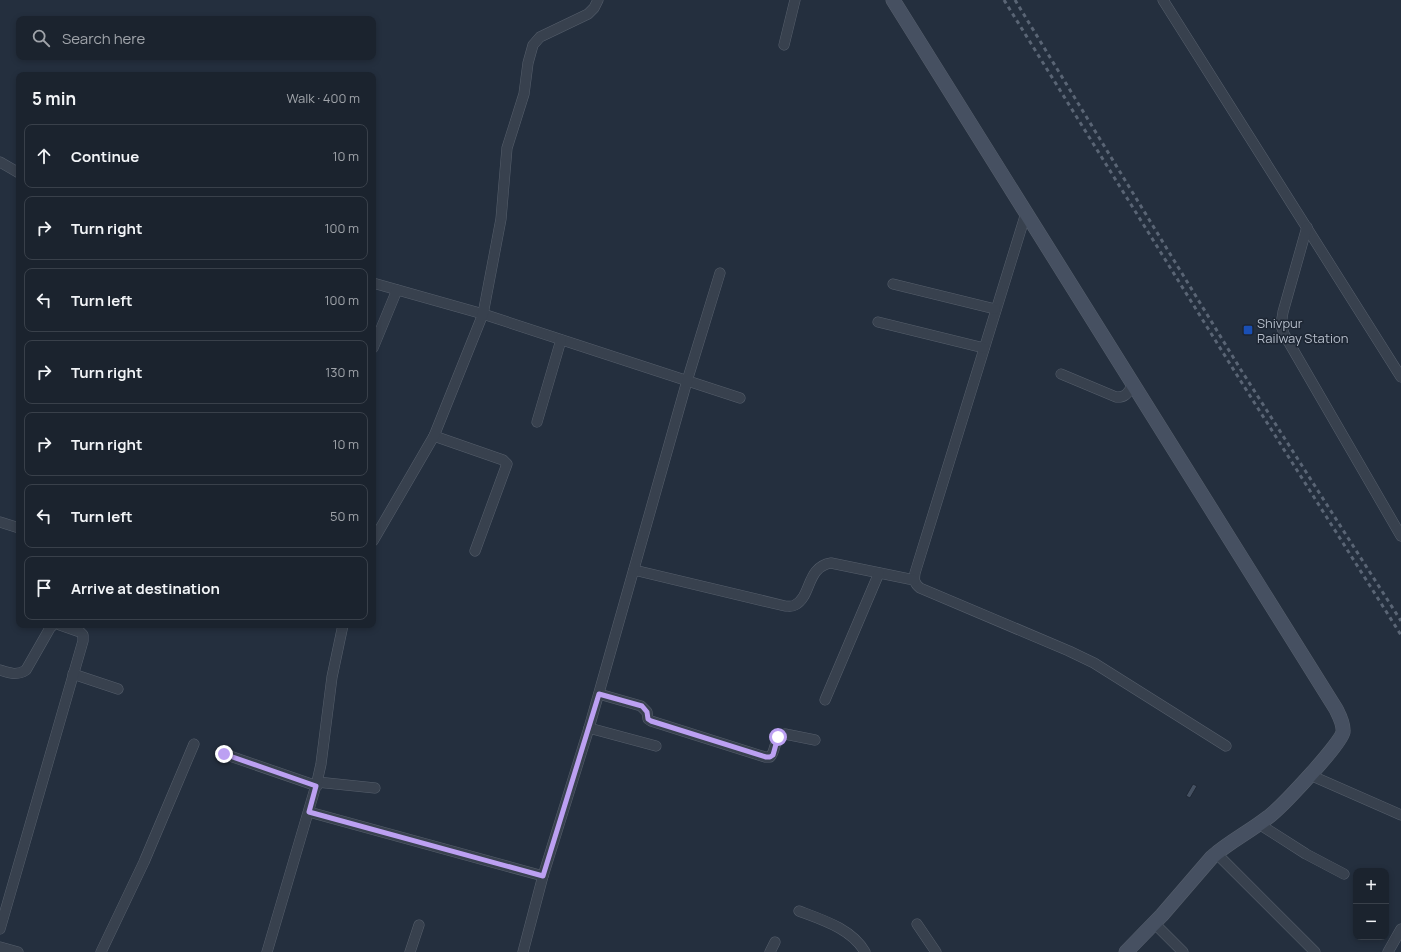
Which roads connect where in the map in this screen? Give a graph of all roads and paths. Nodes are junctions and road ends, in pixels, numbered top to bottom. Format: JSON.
{"nodes":[{"id":1,"x":598,"y":0,"type":"edge"},
{"id":2,"x":795,"y":0,"type":"edge"},
{"id":3,"x":893,"y":0,"type":"edge"},
{"id":4,"x":1163,"y":0,"type":"edge"},
{"id":5,"x":784,"y":45,"type":"dead end"},
{"id":6,"x":0,"y":162,"type":"edge"},
{"id":7,"x":16,"y":171,"type":"edge"},
{"id":8,"x":1026,"y":213,"type":"junction"},
{"id":9,"x":1307,"y":227,"type":"junction"},
{"id":10,"x":720,"y":272,"type":"dead end"},
{"id":11,"x":376,"y":284,"type":"edge"},
{"id":12,"x":893,"y":284,"type":"dead end"},
{"id":13,"x":397,"y":290,"type":"junction"},
{"id":14,"x":995,"y":309,"type":"junction"},
{"id":15,"x":483,"y":314,"type":"junction"},
{"id":16,"x":878,"y":322,"type":"dead end"},
{"id":17,"x":561,"y":340,"type":"junction"},
{"id":18,"x":376,"y":341,"type":"edge"},
{"id":19,"x":984,"y":348,"type":"junction"},
{"id":20,"x":1061,"y":374,"type":"dead end"},
{"id":21,"x":1401,"y":377,"type":"edge"},
{"id":22,"x":687,"y":381,"type":"junction"},
{"id":23,"x":1133,"y":385,"type":"junction"},
{"id":24,"x":740,"y":398,"type":"dead end"},
{"id":25,"x":537,"y":422,"type":"dead end"},
{"id":26,"x":434,"y":436,"type":"junction"},
{"id":27,"x":0,"y":522,"type":"edge"},
{"id":28,"x":16,"y":527,"type":"edge"},
{"id":29,"x":376,"y":536,"type":"edge"},
{"id":30,"x":1401,"y":536,"type":"edge"},
{"id":31,"x":475,"y":551,"type":"dead end"},
{"id":32,"x":634,"y":570,"type":"junction"},
{"id":33,"x":879,"y":573,"type":"junction"},
{"id":34,"x":914,"y":580,"type":"junction"},
{"id":35,"x":50,"y":628,"type":"edge"},
{"id":36,"x":69,"y":628,"type":"edge"},
{"id":37,"x":342,"y":628,"type":"edge"},
{"id":38,"x":0,"y":670,"type":"edge"},
{"id":39,"x":73,"y":674,"type":"junction"},
{"id":40,"x":118,"y":689,"type":"dead end"},
{"id":41,"x":599,"y":694,"type":"junction"},
{"id":42,"x":825,"y":700,"type":"dead end"},
{"id":43,"x":589,"y":728,"type":"junction"},
{"id":44,"x":815,"y":740,"type":"dead end"},
{"id":45,"x":194,"y":744,"type":"dead end"},
{"id":46,"x":656,"y":746,"type":"dead end"},
{"id":47,"x":1226,"y":746,"type":"dead end"},
{"id":48,"x":224,"y":754,"type":"dead end"},
{"id":49,"x":1310,"y":775,"type":"junction"},
{"id":50,"x":317,"y":784,"type":"junction"},
{"id":51,"x":375,"y":788,"type":"dead end"},
{"id":52,"x":309,"y":812,"type":"junction"},
{"id":53,"x":1401,"y":815,"type":"edge"},
{"id":54,"x":1260,"y":824,"type":"junction"},
{"id":55,"x":1216,"y":853,"type":"junction"},
{"id":56,"x":1344,"y":874,"type":"dead end"},
{"id":57,"x":543,"y":876,"type":"junction"},
{"id":58,"x":799,"y":911,"type":"dead end"},
{"id":59,"x":1154,"y":923,"type":"junction"},
{"id":60,"x":916,"y":924,"type":"dead end"},
{"id":61,"x":419,"y":925,"type":"dead end"},
{"id":62,"x":0,"y":929,"type":"edge"},
{"id":63,"x":1401,"y":929,"type":"edge"},
{"id":64,"x":775,"y":942,"type":"dead end"},
{"id":65,"x":0,"y":947,"type":"edge"},
{"id":66,"x":18,"y":952,"type":"edge"},
{"id":67,"x":101,"y":952,"type":"edge"},
{"id":68,"x":267,"y":952,"type":"edge"},
{"id":69,"x":410,"y":952,"type":"edge"},
{"id":70,"x":523,"y":952,"type":"edge"},
{"id":71,"x":770,"y":952,"type":"edge"},
{"id":72,"x":865,"y":952,"type":"edge"},
{"id":73,"x":936,"y":952,"type":"edge"},
{"id":74,"x":1126,"y":952,"type":"edge"},
{"id":75,"x":1183,"y":952,"type":"edge"},
{"id":76,"x":1314,"y":952,"type":"edge"},
{"id":77,"x":1388,"y":952,"type":"edge"}],
"edges":[{"from":1,"to":15,"type":"street"},
{"from":2,"to":5,"type":"street"},
{"from":3,"to":8,"type":"street"},
{"from":4,"to":9,"type":"street"},
{"from":6,"to":7,"type":"street"},
{"from":8,"to":14,"type":"street"},
{"from":8,"to":23,"type":"street"},
{"from":9,"to":21,"type":"street"},
{"from":9,"to":30,"type":"street"},
{"from":10,"to":22,"type":"street"},
{"from":11,"to":13,"type":"street"},
{"from":12,"to":14,"type":"street"},
{"from":13,"to":15,"type":"street"},
{"from":13,"to":18,"type":"street"},
{"from":14,"to":19,"type":"street"},
{"from":15,"to":17,"type":"street"},
{"from":15,"to":26,"type":"street"},
{"from":16,"to":19,"type":"street"},
{"from":17,"to":22,"type":"street"},
{"from":17,"to":25,"type":"street"},
{"from":19,"to":34,"type":"street"},
{"from":20,"to":23,"type":"street"},
{"from":22,"to":24,"type":"street"},
{"from":22,"to":32,"type":"street"},
{"from":23,"to":49,"type":"street"},
{"from":26,"to":29,"type":"street"},
{"from":26,"to":31,"type":"street"},
{"from":27,"to":28,"type":"street"},
{"from":32,"to":33,"type":"street"},
{"from":32,"to":41,"type":"street"},
{"from":33,"to":34,"type":"street"},
{"from":33,"to":42,"type":"street"},
{"from":34,"to":47,"type":"street"},
{"from":35,"to":38,"type":"street"},
{"from":36,"to":39,"type":"street"},
{"from":37,"to":50,"type":"street"},
{"from":39,"to":40,"type":"street"},
{"from":39,"to":62,"type":"street"},
{"from":41,"to":43,"type":"street"},
{"from":41,"to":44,"type":"street"},
{"from":43,"to":46,"type":"street"},
{"from":43,"to":57,"type":"street"},
{"from":45,"to":67,"type":"street"},
{"from":48,"to":50,"type":"street"},
{"from":49,"to":53,"type":"street"},
{"from":49,"to":54,"type":"street"},
{"from":50,"to":51,"type":"street"},
{"from":50,"to":52,"type":"street"},
{"from":52,"to":57,"type":"street"},
{"from":52,"to":68,"type":"street"},
{"from":54,"to":55,"type":"street"},
{"from":54,"to":56,"type":"street"},
{"from":55,"to":59,"type":"street"},
{"from":55,"to":76,"type":"street"},
{"from":57,"to":70,"type":"street"},
{"from":58,"to":72,"type":"street"},
{"from":59,"to":74,"type":"street"},
{"from":59,"to":75,"type":"street"},
{"from":60,"to":73,"type":"street"},
{"from":61,"to":69,"type":"street"},
{"from":63,"to":77,"type":"street"},
{"from":64,"to":71,"type":"street"},
{"from":65,"to":66,"type":"street"}]}
